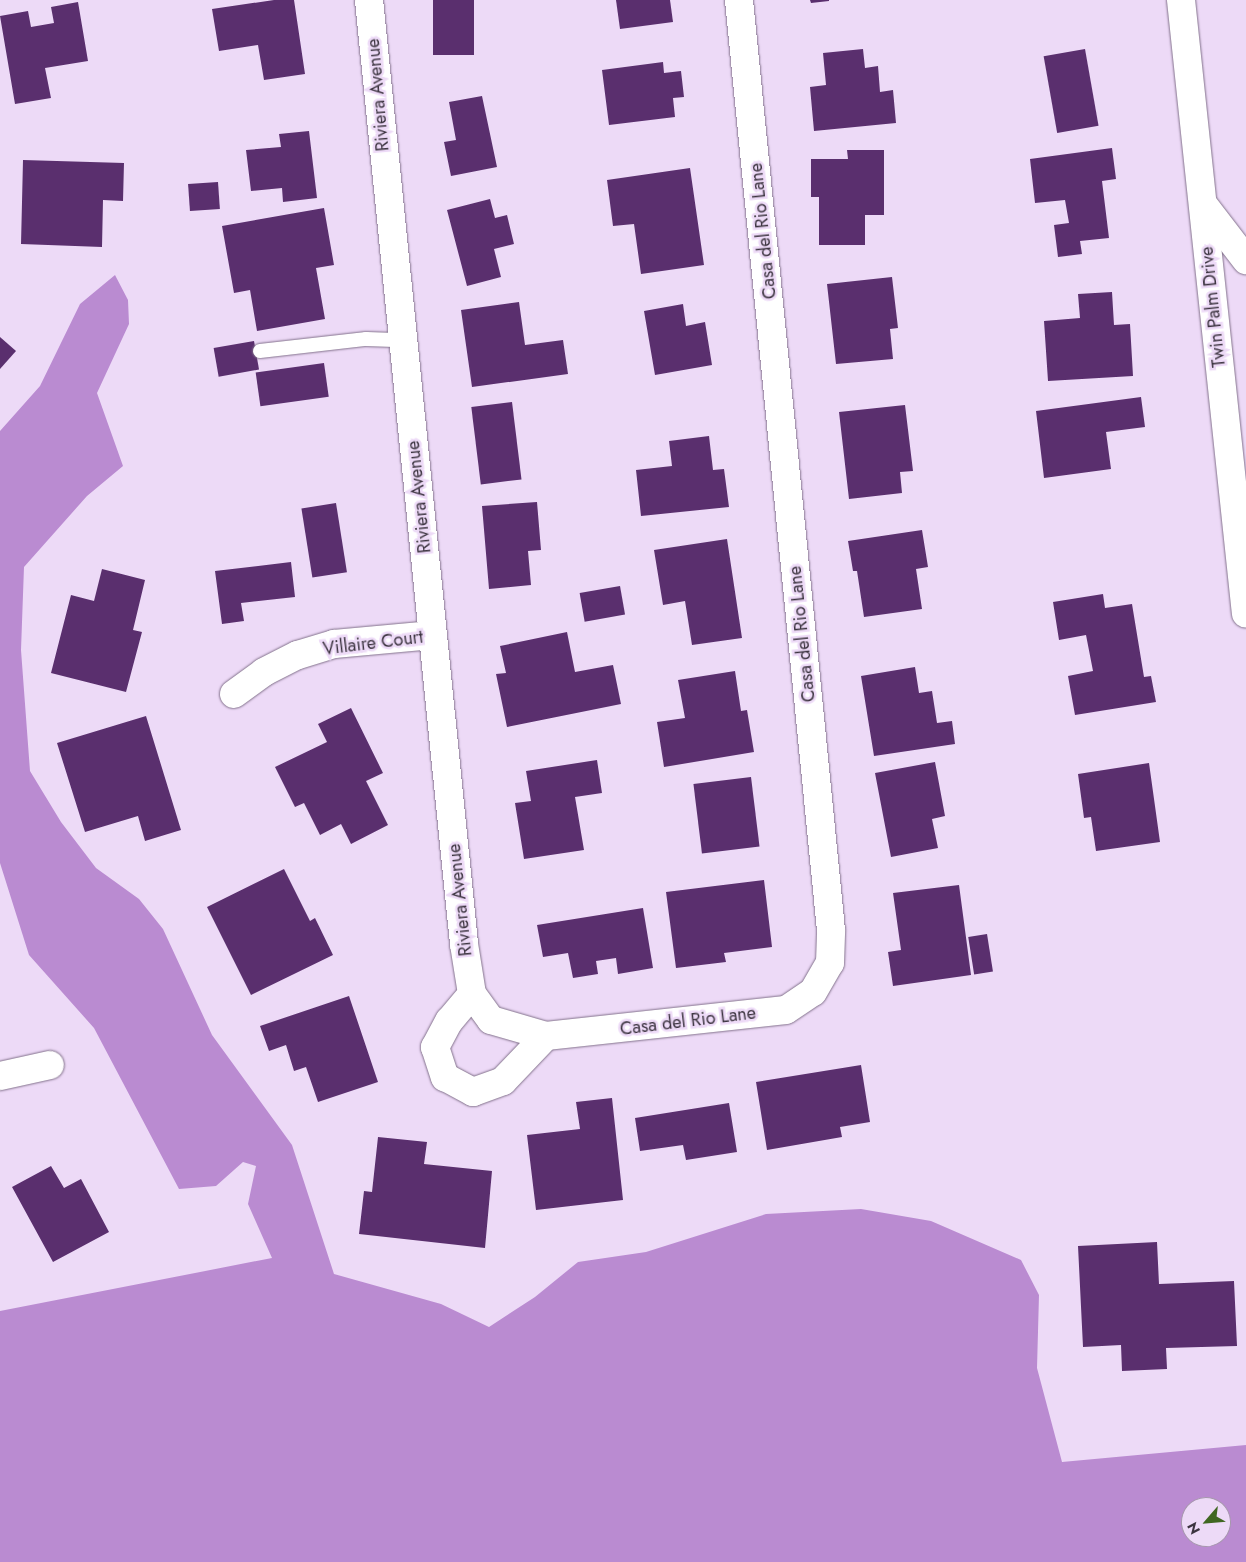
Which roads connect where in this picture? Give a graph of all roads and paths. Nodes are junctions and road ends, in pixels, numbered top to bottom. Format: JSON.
{"nodes":[{"id":1,"x":369,"y":0,"type":"edge"},
{"id":2,"x":739,"y":0,"type":"edge"},
{"id":3,"x":1181,"y":0,"type":"edge"},
{"id":4,"x":1202,"y":203,"type":"junction"},
{"id":5,"x":1246,"y":260,"type":"edge"},
{"id":6,"x":402,"y":340,"type":"junction"},
{"id":7,"x":260,"y":351,"type":"dead end"},
{"id":8,"x":1241,"y":513,"type":"edge"},
{"id":9,"x":1246,"y":614,"type":"edge"},
{"id":10,"x":433,"y":635,"type":"junction"},
{"id":11,"x":234,"y":694,"type":"dead end"},
{"id":12,"x":472,"y":994,"type":"junction"},
{"id":13,"x":546,"y":1036,"type":"junction"},
{"id":14,"x":50,"y":1064,"type":"dead end"},
{"id":15,"x":0,"y":1076,"type":"edge"}],
"edges":[{"from":1,"to":6,"type":"street","name":"Riviera Avenue"},
{"from":2,"to":13,"type":"street","name":"Casa del Rio Lane"},
{"from":3,"to":4,"type":"street","name":"Twin Palm Drive"},
{"from":4,"to":5,"type":"street"},
{"from":4,"to":8,"type":"street","name":"Twin Palm Drive"},
{"from":6,"to":7,"type":"lane"},
{"from":6,"to":10,"type":"street","name":"Riviera Avenue"},
{"from":8,"to":9,"type":"street","name":"Twin Palm Drive"},
{"from":10,"to":11,"type":"street","name":"Villaire Court"},
{"from":10,"to":12,"type":"street","name":"Riviera Avenue"},
{"from":12,"to":13,"type":"street","name":"Riviera Avenue"},
{"from":12,"to":13,"type":"street"},
{"from":14,"to":15,"type":"street"}]}
